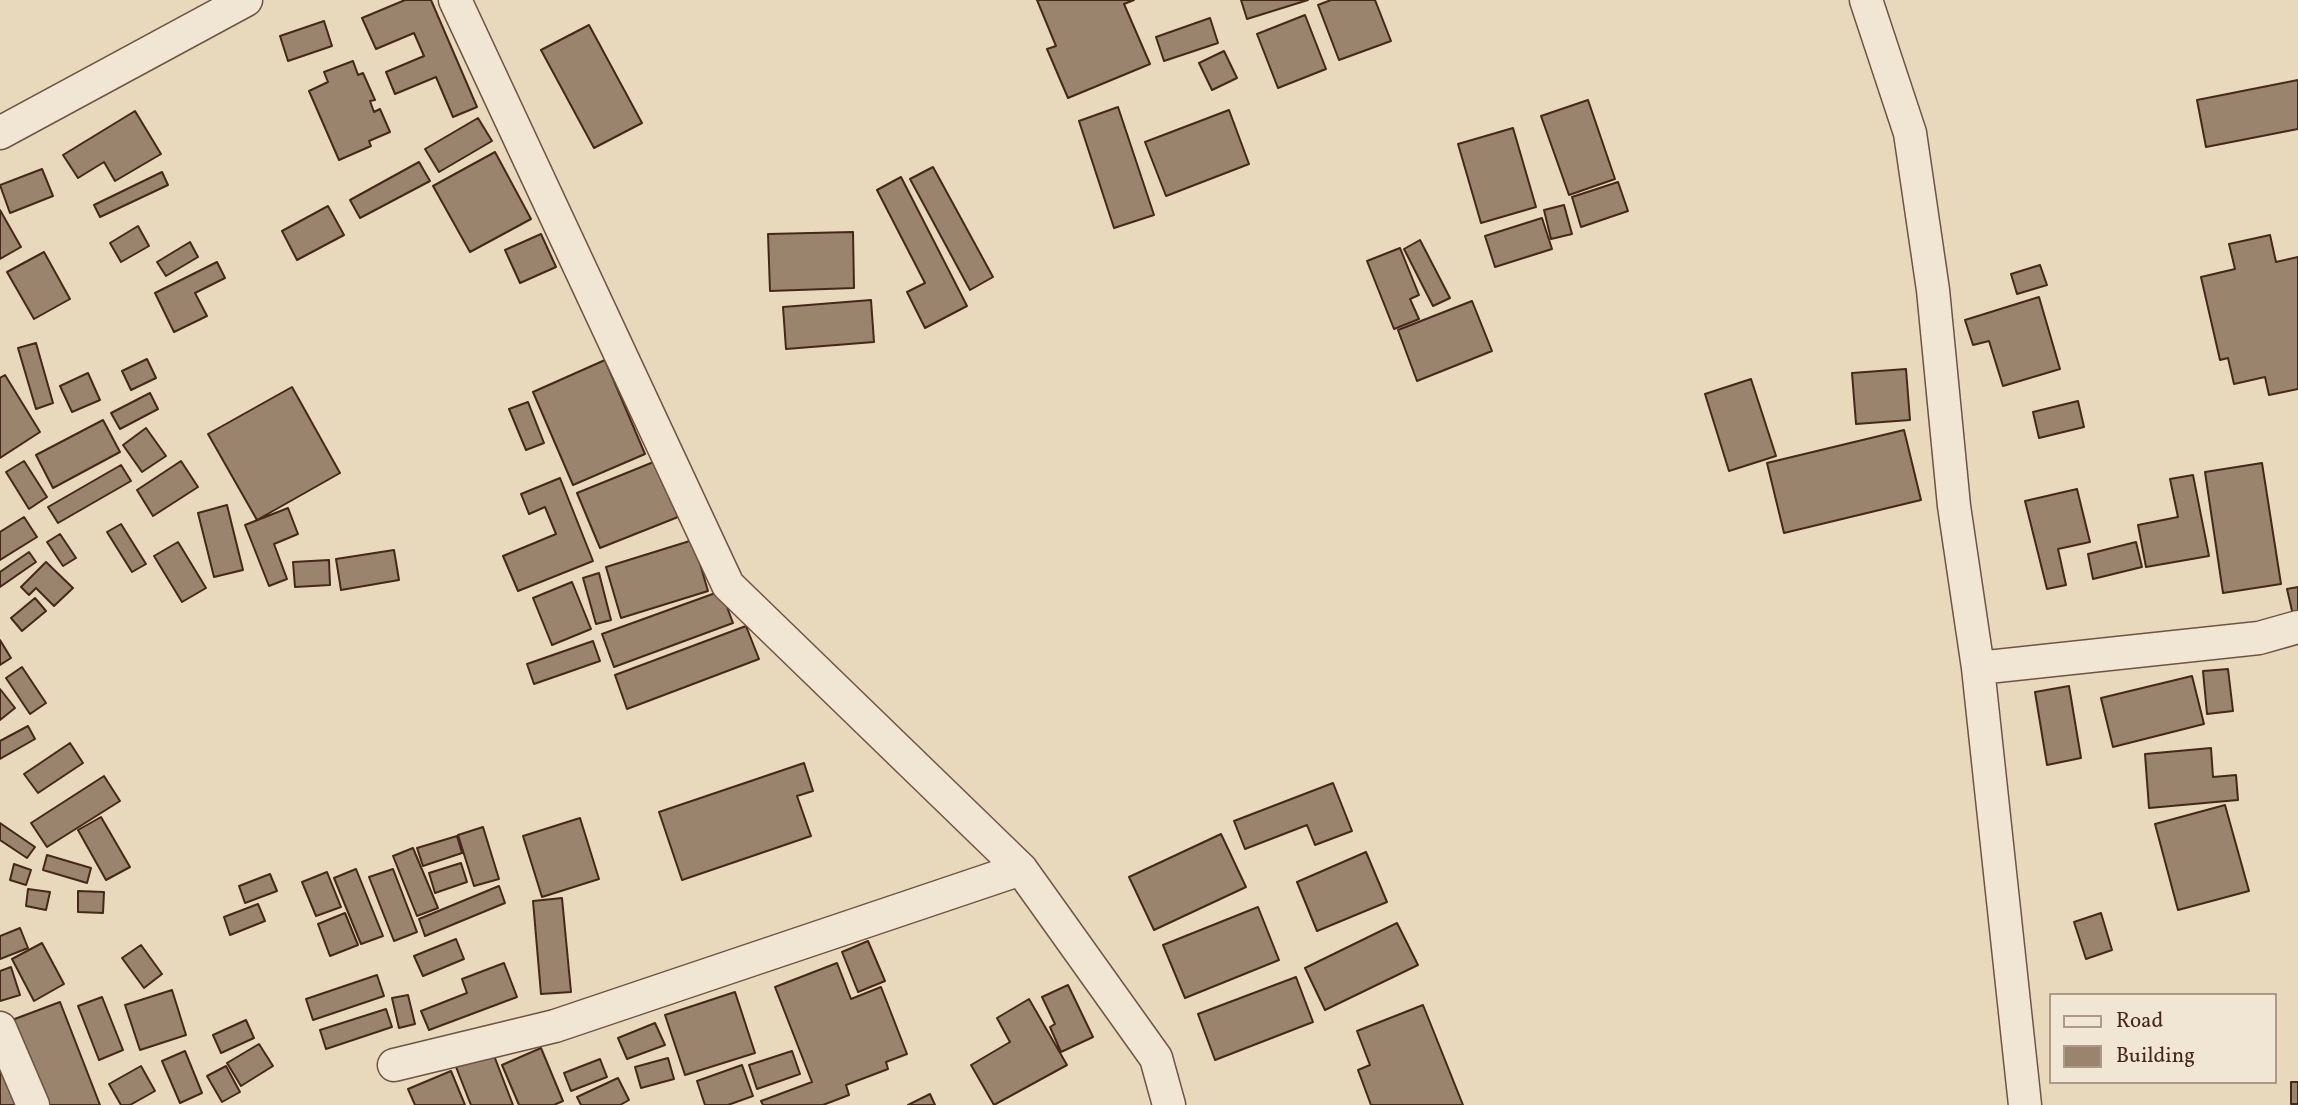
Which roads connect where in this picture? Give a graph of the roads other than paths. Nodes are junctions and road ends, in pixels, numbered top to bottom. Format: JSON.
{"nodes":[{"id":1,"x":246,"y":0,"type":"edge"},
{"id":2,"x":455,"y":0,"type":"edge"},
{"id":3,"x":1866,"y":0,"type":"edge"},
{"id":4,"x":0,"y":132,"type":"edge"},
{"id":5,"x":2298,"y":627,"type":"edge"},
{"id":6,"x":1978,"y":668,"type":"junction"},
{"id":7,"x":1021,"y":869,"type":"junction"},
{"id":8,"x":0,"y":1028,"type":"edge"},
{"id":9,"x":394,"y":1065,"type":"dead end"},
{"id":10,"x":33,"y":1105,"type":"edge"},
{"id":11,"x":1169,"y":1105,"type":"edge"},
{"id":12,"x":2025,"y":1105,"type":"edge"}],
"edges":[{"from":1,"to":4,"type":"street"},
{"from":2,"to":7,"type":"street"},
{"from":3,"to":6,"type":"street"},
{"from":5,"to":6,"type":"street"},
{"from":6,"to":12,"type":"street"},
{"from":7,"to":9,"type":"street"},
{"from":7,"to":11,"type":"street"},
{"from":8,"to":10,"type":"street"}]}
